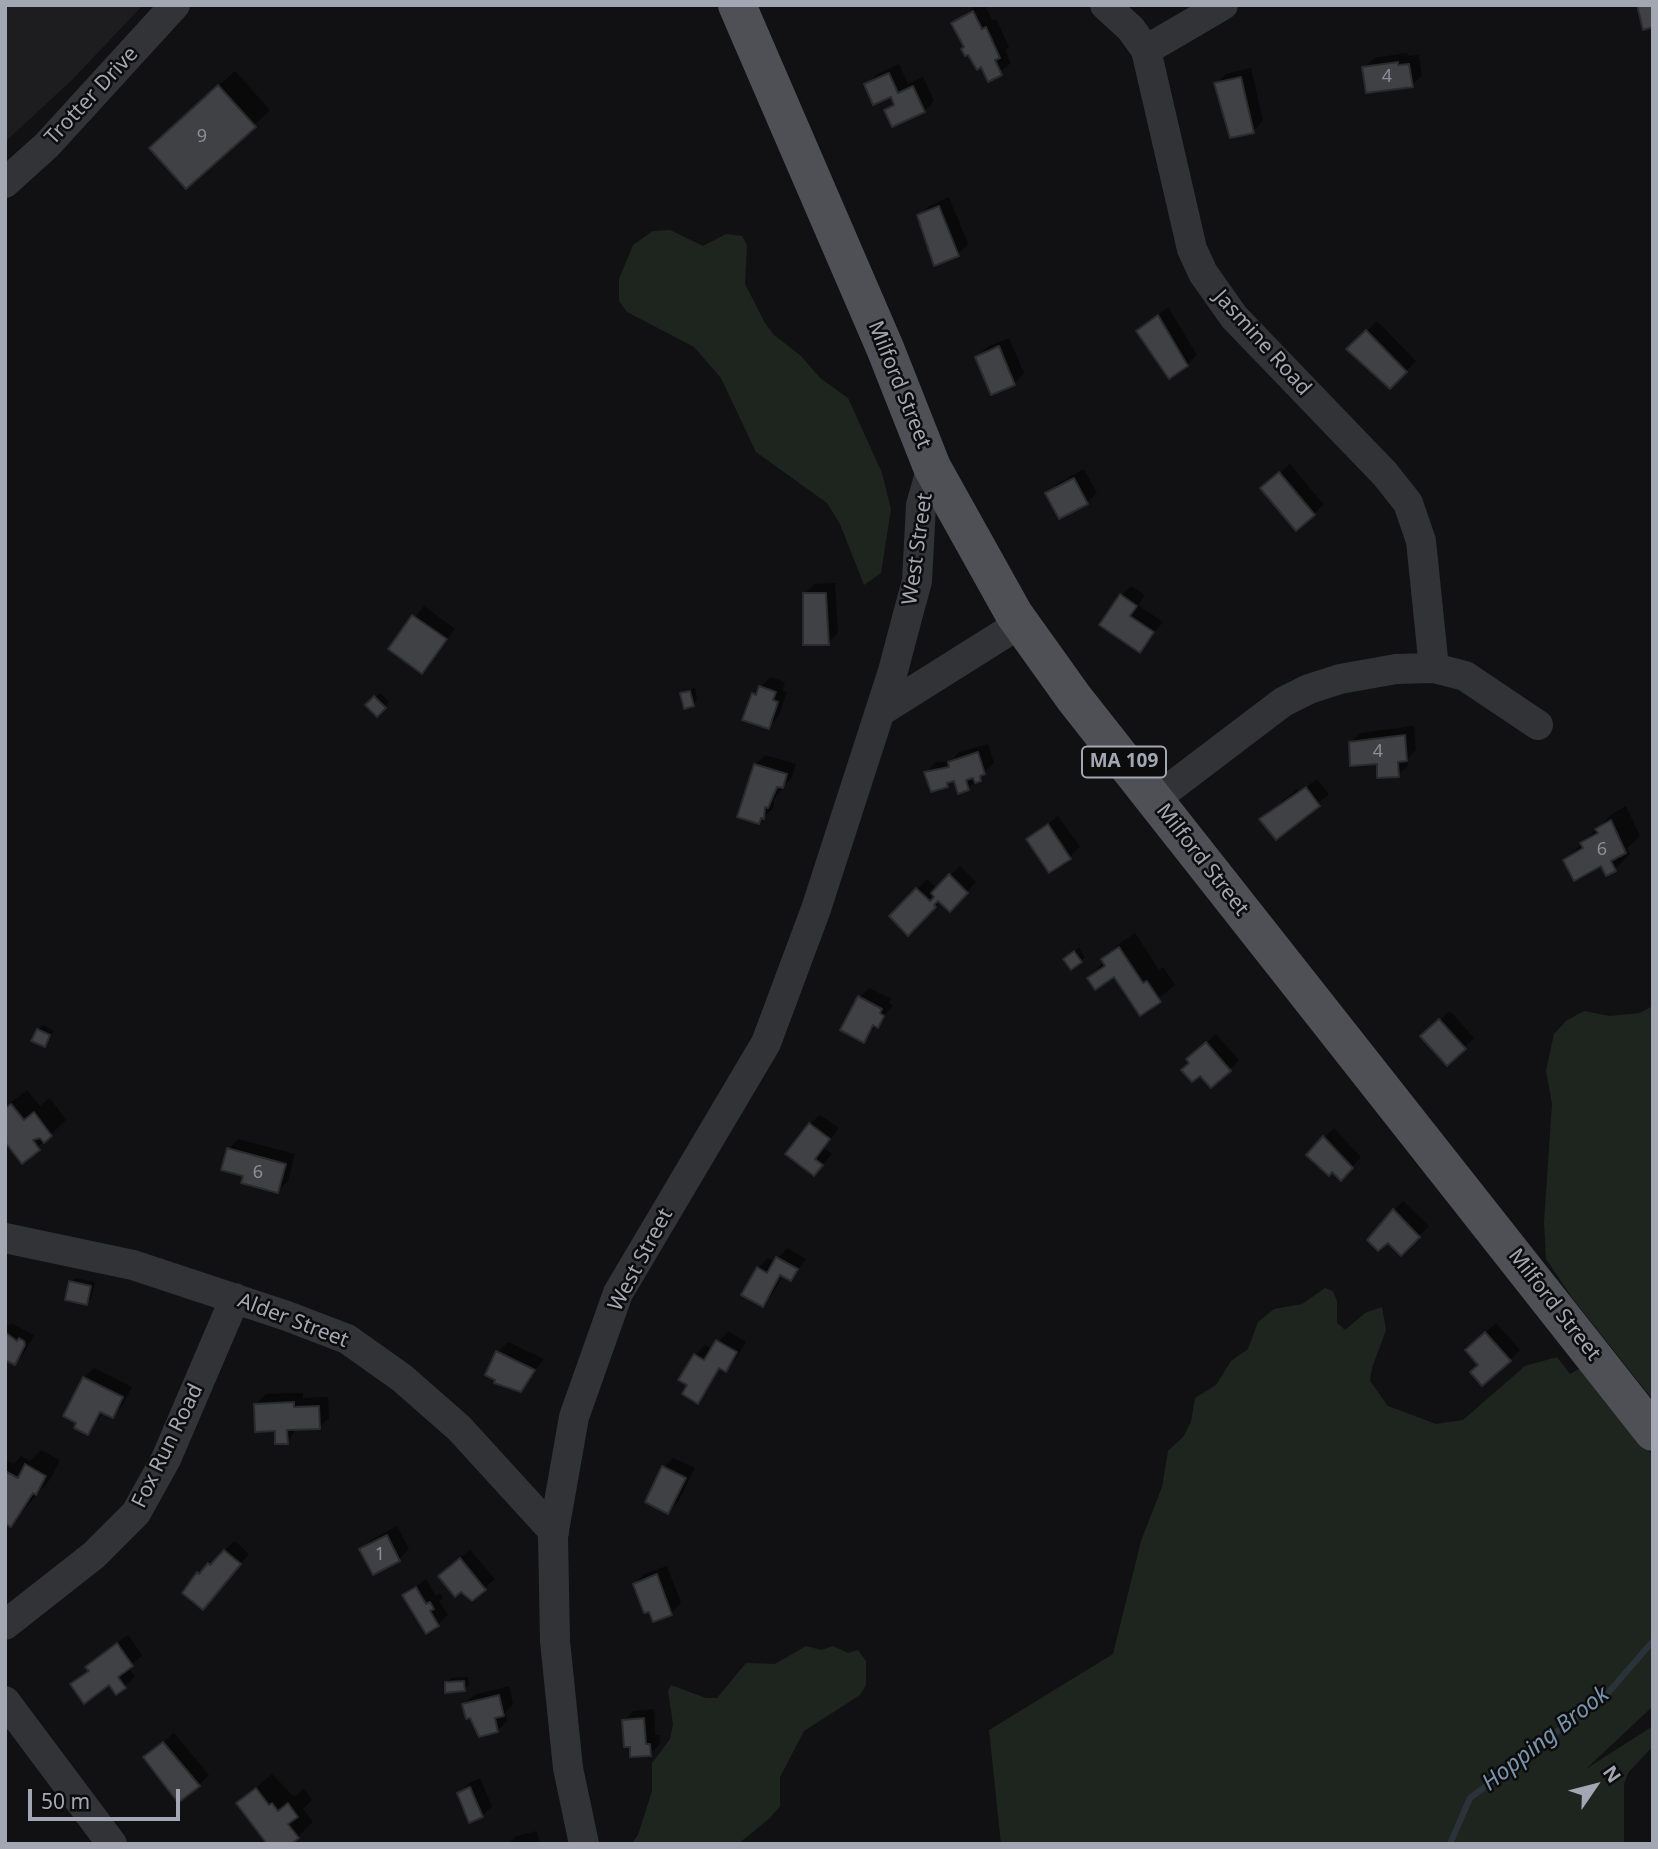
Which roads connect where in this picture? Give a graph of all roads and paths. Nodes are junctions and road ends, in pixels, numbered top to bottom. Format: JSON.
{"nodes":[{"id":1,"x":175,"y":5,"type":"edge"},
{"id":2,"x":737,"y":5,"type":"edge"},
{"id":3,"x":1105,"y":5,"type":"edge"},
{"id":4,"x":1223,"y":5,"type":"edge"},
{"id":5,"x":1146,"y":50,"type":"junction"},
{"id":6,"x":5,"y":183,"type":"edge"},
{"id":7,"x":932,"y":467,"type":"junction"},
{"id":8,"x":1021,"y":623,"type":"junction"},
{"id":9,"x":1434,"y":667,"type":"junction"},
{"id":10,"x":881,"y":711,"type":"junction"},
{"id":11,"x":1538,"y":725,"type":"dead end"},
{"id":12,"x":1154,"y":800,"type":"junction"},
{"id":13,"x":5,"y":1238,"type":"edge"},
{"id":14,"x":235,"y":1298,"type":"junction"},
{"id":15,"x":1653,"y":1432,"type":"edge"},
{"id":16,"x":554,"y":1532,"type":"junction"},
{"id":17,"x":5,"y":1625,"type":"edge"},
{"id":18,"x":5,"y":1700,"type":"edge"},
{"id":19,"x":112,"y":1844,"type":"edge"},
{"id":20,"x":584,"y":1844,"type":"edge"}],
"edges":[{"from":1,"to":6,"type":"street","name":"Trotter Drive"},
{"from":2,"to":7,"type":"main road","name":"Milford Street","number":"MA 109"},
{"from":3,"to":5,"type":"street","name":"Jasmine Road"},
{"from":4,"to":5,"type":"street"},
{"from":5,"to":9,"type":"street","name":"Jasmine Road"},
{"from":7,"to":8,"type":"main road","name":"Milford Street","number":"MA 109"},
{"from":7,"to":10,"type":"street","name":"West Street"},
{"from":8,"to":10,"type":"street"},
{"from":8,"to":12,"type":"main road","name":"Milford Street","number":"MA 109"},
{"from":9,"to":11,"type":"street"},
{"from":9,"to":12,"type":"street"},
{"from":10,"to":16,"type":"street","name":"West Street"},
{"from":12,"to":15,"type":"main road","name":"Milford Street","number":"MA 109"},
{"from":13,"to":14,"type":"street","name":"Alder Street"},
{"from":14,"to":16,"type":"street","name":"Alder Street"},
{"from":14,"to":17,"type":"street","name":"Fox Run Road"},
{"from":16,"to":20,"type":"street","name":"West Street"},
{"from":18,"to":19,"type":"street"}]}
